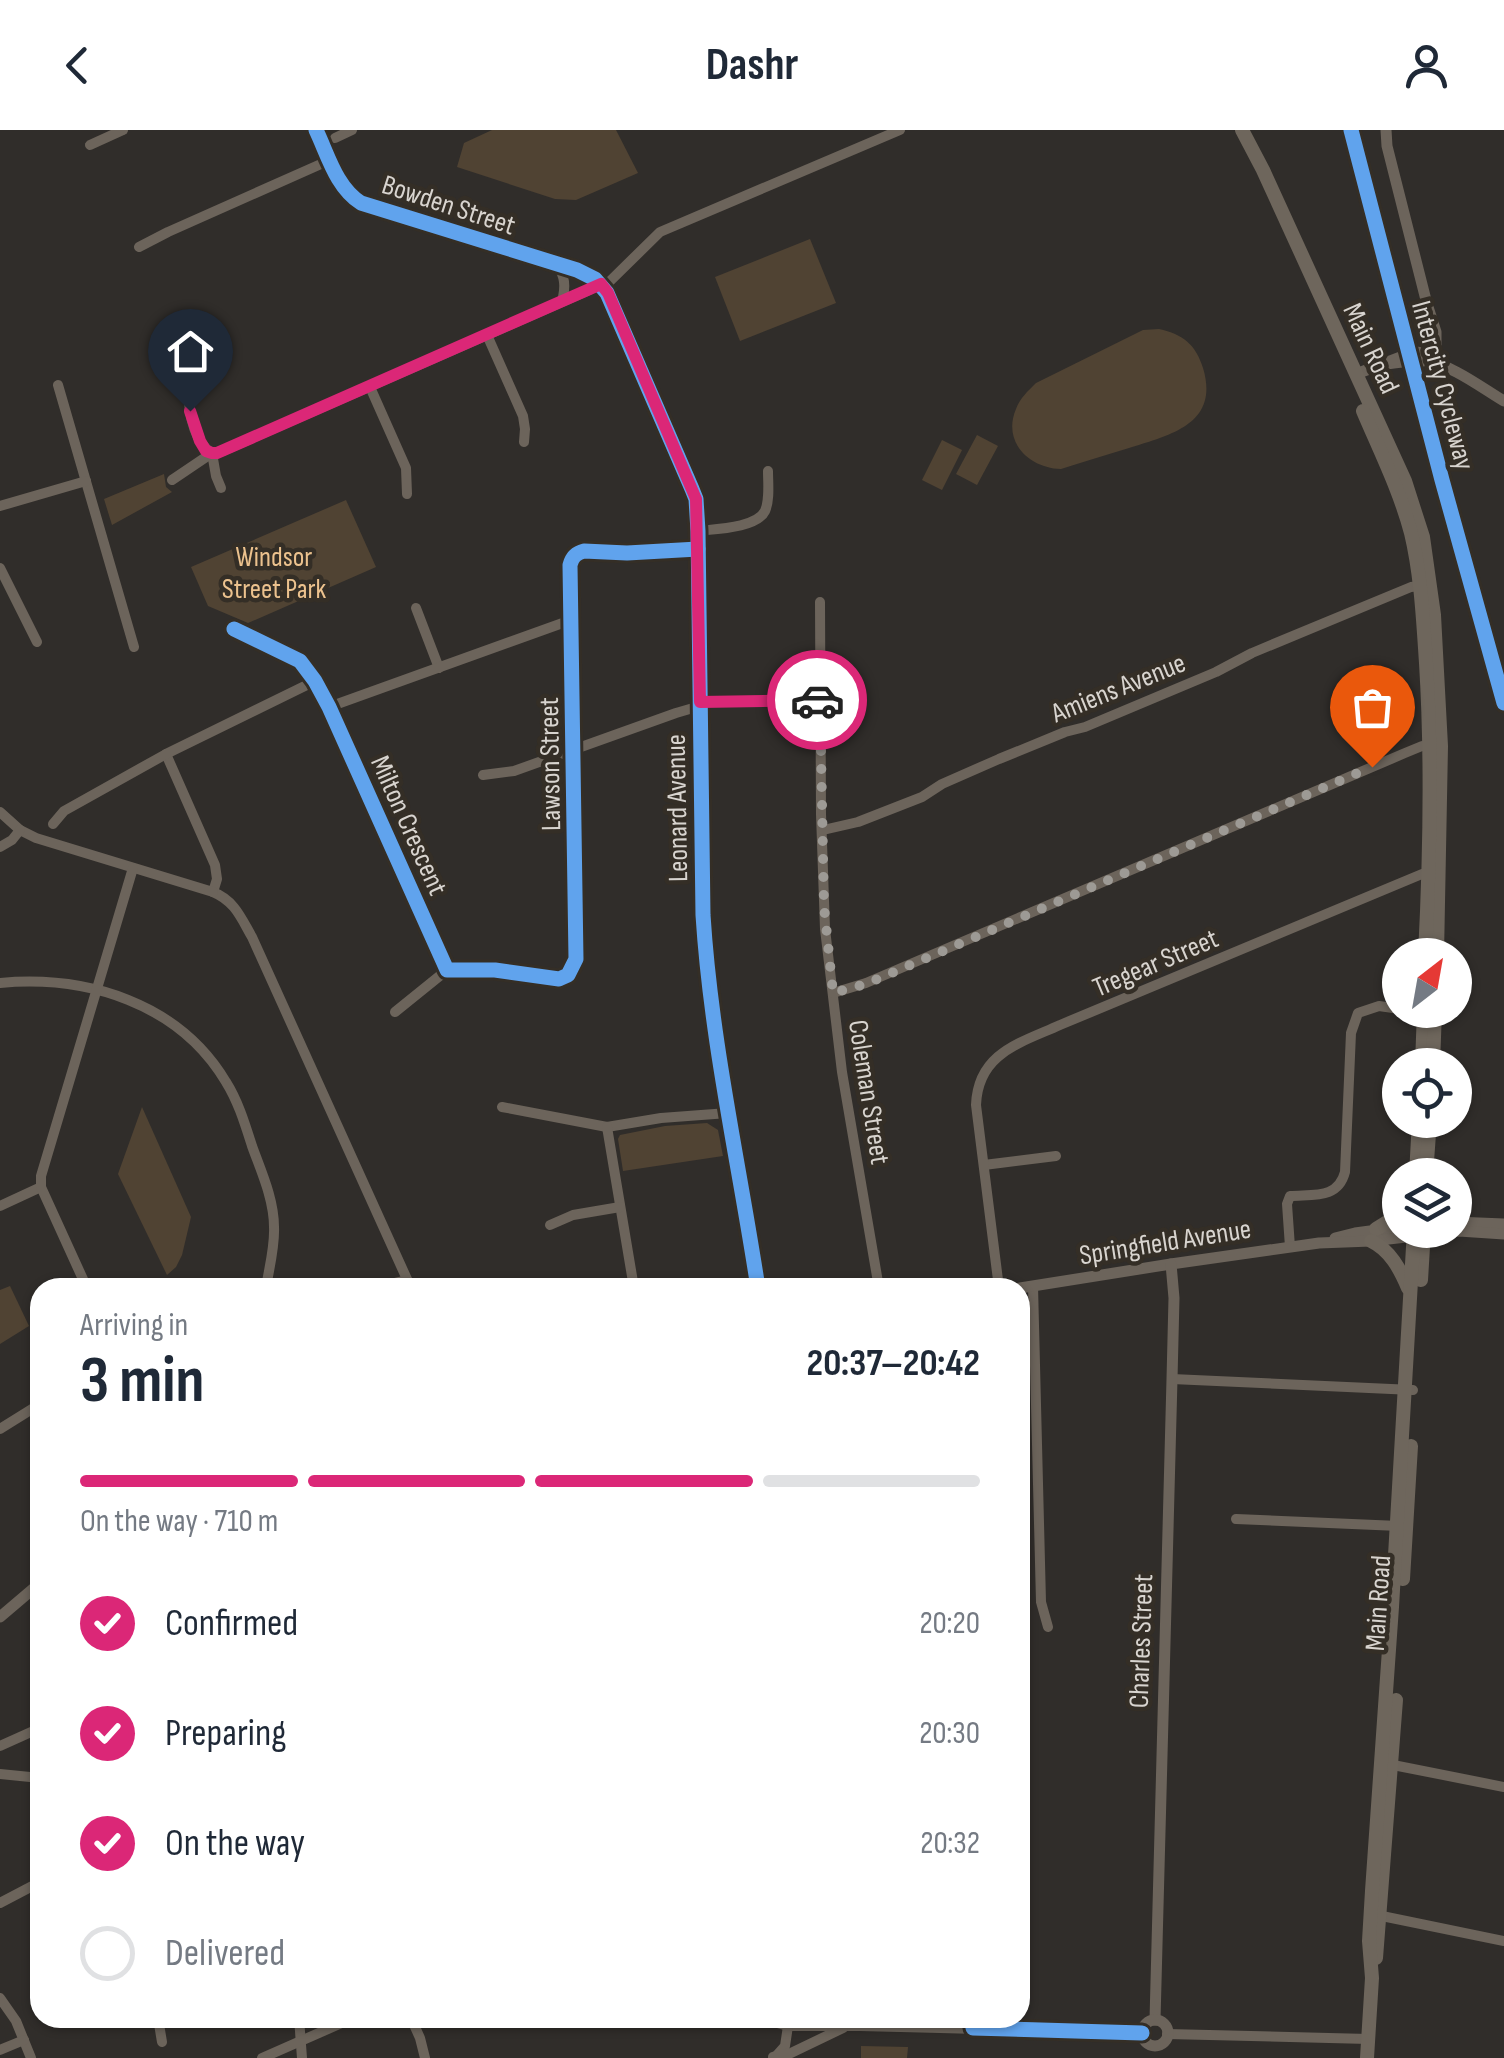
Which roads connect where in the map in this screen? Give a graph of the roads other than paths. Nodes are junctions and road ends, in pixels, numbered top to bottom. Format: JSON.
{"nodes":[{"id":1,"x":123,"y":130,"type":"edge"},
{"id":2,"x":316,"y":130,"type":"edge"},
{"id":3,"x":352,"y":130,"type":"edge"},
{"id":4,"x":900,"y":130,"type":"edge"},
{"id":5,"x":1234,"y":130,"type":"edge"},
{"id":6,"x":1242,"y":130,"type":"edge"},
{"id":7,"x":1386,"y":130,"type":"edge"},
{"id":8,"x":335,"y":138,"type":"dead end"},
{"id":9,"x":90,"y":145,"type":"dead end"},
{"id":10,"x":330,"y":160,"type":"junction"},
{"id":11,"x":139,"y":248,"type":"dead end"},
{"id":12,"x":557,"y":264,"type":"junction"},
{"id":13,"x":603,"y":286,"type":"junction"},
{"id":14,"x":562,"y":301,"type":"junction"},
{"id":15,"x":1427,"y":304,"type":"junction"},
{"id":16,"x":1435,"y":326,"type":"junction"},
{"id":17,"x":487,"y":336,"type":"junction"},
{"id":18,"x":1429,"y":356,"type":"junction"},
{"id":19,"x":1458,"y":371,"type":"junction"},
{"id":20,"x":1352,"y":375,"type":"junction"},
{"id":21,"x":188,"y":383,"type":"dead end"},
{"id":22,"x":58,"y":384,"type":"dead end"},
{"id":23,"x":370,"y":387,"type":"junction"},
{"id":24,"x":1504,"y":402,"type":"edge"},
{"id":25,"x":524,"y":442,"type":"dead end"},
{"id":26,"x":212,"y":453,"type":"junction"},
{"id":27,"x":768,"y":471,"type":"dead end"},
{"id":28,"x":86,"y":480,"type":"junction"},
{"id":29,"x":172,"y":480,"type":"dead end"},
{"id":30,"x":220,"y":488,"type":"dead end"},
{"id":31,"x":407,"y":494,"type":"dead end"},
{"id":32,"x":0,"y":506,"type":"edge"},
{"id":33,"x":698,"y":531,"type":"junction"},
{"id":34,"x":698,"y":548,"type":"junction"},
{"id":35,"x":0,"y":568,"type":"edge"},
{"id":36,"x":1425,"y":585,"type":"junction"},
{"id":37,"x":820,"y":602,"type":"dead end"},
{"id":38,"x":416,"y":608,"type":"dead end"},
{"id":39,"x":571,"y":620,"type":"junction"},
{"id":40,"x":234,"y":629,"type":"dead end"},
{"id":41,"x":37,"y":642,"type":"dead end"},
{"id":42,"x":134,"y":646,"type":"dead end"},
{"id":43,"x":439,"y":668,"type":"junction"},
{"id":44,"x":315,"y":681,"type":"junction"},
{"id":45,"x":820,"y":700,"type":"junction"},
{"id":46,"x":700,"y":704,"type":"junction"},
{"id":47,"x":329,"y":707,"type":"junction"},
{"id":48,"x":1436,"y":746,"type":"junction"},
{"id":49,"x":574,"y":750,"type":"junction"},
{"id":50,"x":166,"y":754,"type":"junction"},
{"id":51,"x":484,"y":775,"type":"dead end"},
{"id":52,"x":0,"y":812,"type":"edge"},
{"id":53,"x":54,"y":824,"type":"dead end"},
{"id":54,"x":20,"y":830,"type":"junction"},
{"id":55,"x":823,"y":830,"type":"junction"},
{"id":56,"x":0,"y":847,"type":"edge"},
{"id":57,"x":133,"y":868,"type":"junction"},
{"id":58,"x":1435,"y":873,"type":"junction"},
{"id":59,"x":213,"y":892,"type":"junction"},
{"id":60,"x":1426,"y":938,"type":"edge"},
{"id":61,"x":1437,"y":938,"type":"edge"},
{"id":62,"x":447,"y":970,"type":"junction"},
{"id":63,"x":0,"y":983,"type":"edge"},
{"id":64,"x":96,"y":988,"type":"junction"},
{"id":65,"x":833,"y":993,"type":"junction"},
{"id":66,"x":1382,"y":1006,"type":"edge"},
{"id":67,"x":395,"y":1012,"type":"dead end"},
{"id":68,"x":502,"y":1108,"type":"dead end"},
{"id":69,"x":728,"y":1113,"type":"junction"},
{"id":70,"x":607,"y":1126,"type":"junction"},
{"id":71,"x":1056,"y":1156,"type":"dead end"},
{"id":72,"x":984,"y":1166,"type":"junction"},
{"id":73,"x":41,"y":1187,"type":"junction"},
{"id":74,"x":0,"y":1206,"type":"edge"},
{"id":75,"x":620,"y":1207,"type":"junction"},
{"id":76,"x":1472,"y":1222,"type":"edge"},
{"id":77,"x":1504,"y":1224,"type":"edge"},
{"id":78,"x":550,"y":1225,"type":"dead end"},
{"id":79,"x":1382,"y":1228,"type":"edge"},
{"id":80,"x":1382,"y":1232,"type":"edge"},
{"id":81,"x":1472,"y":1232,"type":"edge"},
{"id":82,"x":1504,"y":1234,"type":"edge"},
{"id":83,"x":1373,"y":1235,"type":"junction"},
{"id":84,"x":1382,"y":1235,"type":"edge"},
{"id":85,"x":1290,"y":1247,"type":"junction"},
{"id":86,"x":1417,"y":1248,"type":"edge"},
{"id":87,"x":1418,"y":1248,"type":"edge"},
{"id":88,"x":1172,"y":1264,"type":"junction"},
{"id":89,"x":83,"y":1278,"type":"edge"},
{"id":90,"x":268,"y":1278,"type":"edge"},
{"id":91,"x":406,"y":1278,"type":"edge"},
{"id":92,"x":632,"y":1278,"type":"edge"},
{"id":93,"x":756,"y":1278,"type":"edge"},
{"id":94,"x":878,"y":1278,"type":"edge"},
{"id":95,"x":998,"y":1278,"type":"edge"},
{"id":96,"x":1030,"y":1286,"type":"edge"},
{"id":97,"x":1411,"y":1298,"type":"junction"},
{"id":98,"x":1030,"y":1371,"type":"edge"},
{"id":99,"x":1172,"y":1379,"type":"junction"},
{"id":100,"x":1410,"y":1390,"type":"junction"},
{"id":101,"x":30,"y":1410,"type":"edge"},
{"id":102,"x":0,"y":1429,"type":"edge"},
{"id":103,"x":1236,"y":1519,"type":"dead end"},
{"id":104,"x":1402,"y":1526,"type":"junction"},
{"id":105,"x":30,"y":1592,"type":"edge"},
{"id":106,"x":0,"y":1618,"type":"edge"},
{"id":107,"x":1048,"y":1627,"type":"dead end"},
{"id":108,"x":30,"y":1732,"type":"edge"},
{"id":109,"x":0,"y":1746,"type":"edge"},
{"id":110,"x":1387,"y":1764,"type":"junction"},
{"id":111,"x":0,"y":1774,"type":"edge"},
{"id":112,"x":30,"y":1777,"type":"edge"},
{"id":113,"x":1504,"y":1787,"type":"edge"},
{"id":114,"x":30,"y":1887,"type":"edge"},
{"id":115,"x":0,"y":1903,"type":"edge"},
{"id":116,"x":1376,"y":1914,"type":"junction"},
{"id":117,"x":1504,"y":1942,"type":"edge"},
{"id":118,"x":0,"y":1998,"type":"edge"},
{"id":119,"x":1155,"y":2020,"type":"junction"},
{"id":120,"x":1030,"y":2026,"type":"edge"},
{"id":121,"x":159,"y":2028,"type":"edge"},
{"id":122,"x":299,"y":2028,"type":"edge"},
{"id":123,"x":329,"y":2028,"type":"edge"},
{"id":124,"x":416,"y":2028,"type":"edge"},
{"id":125,"x":788,"y":2028,"type":"edge"},
{"id":126,"x":844,"y":2028,"type":"edge"},
{"id":127,"x":1142,"y":2033,"type":"junction"},
{"id":128,"x":1167,"y":2034,"type":"junction"},
{"id":129,"x":1369,"y":2038,"type":"junction"},
{"id":130,"x":24,"y":2040,"type":"junction"},
{"id":131,"x":300,"y":2040,"type":"junction"},
{"id":132,"x":161,"y":2042,"type":"dead end"},
{"id":133,"x":0,"y":2050,"type":"edge"},
{"id":134,"x":1155,"y":2052,"type":"edge"},
{"id":135,"x":32,"y":2058,"type":"edge"},
{"id":136,"x":262,"y":2058,"type":"edge"},
{"id":137,"x":302,"y":2058,"type":"edge"},
{"id":138,"x":425,"y":2058,"type":"edge"},
{"id":139,"x":772,"y":2058,"type":"edge"},
{"id":140,"x":1367,"y":2058,"type":"edge"}],
"edges":[{"from":1,"to":9,"type":"street"},
{"from":2,"to":10,"type":"street","name":"Bowden Street"},
{"from":3,"to":8,"type":"street"},
{"from":4,"to":13,"type":"street"},
{"from":5,"to":20,"type":"main road","name":"Main Road"},
{"from":6,"to":20,"type":"main road","name":"Main Road"},
{"from":7,"to":15,"type":"street"},
{"from":10,"to":11,"type":"street"},
{"from":10,"to":12,"type":"street","name":"Bowden Street"},
{"from":12,"to":13,"type":"street","name":"Bowden Street"},
{"from":12,"to":14,"type":"street"},
{"from":13,"to":14,"type":"street"},
{"from":13,"to":33,"type":"street","name":"Leonard Avenue"},
{"from":14,"to":17,"type":"street"},
{"from":15,"to":16,"type":"street"},
{"from":15,"to":18,"type":"street"},
{"from":16,"to":18,"type":"street"},
{"from":16,"to":19,"type":"street"},
{"from":17,"to":23,"type":"street"},
{"from":17,"to":25,"type":"street"},
{"from":18,"to":19,"type":"street"},
{"from":18,"to":20,"type":"street"},
{"from":19,"to":24,"type":"street"},
{"from":20,"to":36,"type":"main road","name":"Main Road"},
{"from":21,"to":26,"type":"street"},
{"from":22,"to":28,"type":"street"},
{"from":23,"to":26,"type":"street"},
{"from":23,"to":31,"type":"street"},
{"from":26,"to":29,"type":"street"},
{"from":26,"to":30,"type":"street"},
{"from":27,"to":33,"type":"street"},
{"from":28,"to":32,"type":"street"},
{"from":28,"to":42,"type":"street"},
{"from":33,"to":34,"type":"street","name":"Leonard Avenue"},
{"from":34,"to":39,"type":"street","name":"Lawson Street"},
{"from":34,"to":46,"type":"street","name":"Leonard Avenue"},
{"from":35,"to":41,"type":"street"},
{"from":36,"to":48,"type":"main road","name":"Main Road"},
{"from":36,"to":55,"type":"street","name":"Amiens Avenue"},
{"from":37,"to":45,"type":"street","name":"Coleman Street"},
{"from":38,"to":43,"type":"street"},
{"from":39,"to":43,"type":"street"},
{"from":39,"to":49,"type":"street","name":"Lawson Street"},
{"from":40,"to":44,"type":"street","name":"Milton Crescent"},
{"from":43,"to":47,"type":"street"},
{"from":44,"to":47,"type":"street","name":"Milton Crescent"},
{"from":44,"to":50,"type":"street"},
{"from":45,"to":46,"type":"street"},
{"from":45,"to":55,"type":"street","name":"Coleman Street"},
{"from":46,"to":49,"type":"street"},
{"from":46,"to":69,"type":"street","name":"Leonard Avenue"},
{"from":47,"to":62,"type":"street","name":"Milton Crescent"},
{"from":48,"to":58,"type":"main road","name":"Main Road"},
{"from":48,"to":65,"type":"street"},
{"from":49,"to":51,"type":"street"},
{"from":49,"to":62,"type":"street","name":"Lawson Street"},
{"from":50,"to":53,"type":"street"},
{"from":50,"to":59,"type":"street"},
{"from":52,"to":54,"type":"street"},
{"from":54,"to":56,"type":"street"},
{"from":54,"to":57,"type":"street"},
{"from":55,"to":65,"type":"street","name":"Coleman Street"},
{"from":57,"to":59,"type":"street"},
{"from":57,"to":64,"type":"street"},
{"from":58,"to":60,"type":"main road","name":"Main Road"},
{"from":58,"to":61,"type":"main road","name":"Main Road"},
{"from":58,"to":72,"type":"street","name":"Tregear Street"},
{"from":59,"to":91,"type":"street"},
{"from":62,"to":67,"type":"street"},
{"from":63,"to":64,"type":"street"},
{"from":64,"to":73,"type":"street"},
{"from":64,"to":90,"type":"street"},
{"from":65,"to":94,"type":"street","name":"Coleman Street"},
{"from":66,"to":85,"type":"street"},
{"from":68,"to":70,"type":"street"},
{"from":69,"to":70,"type":"street"},
{"from":69,"to":93,"type":"street","name":"Leonard Avenue"},
{"from":70,"to":75,"type":"street"},
{"from":71,"to":72,"type":"street"},
{"from":72,"to":95,"type":"street","name":"Tregear Street"},
{"from":73,"to":74,"type":"street"},
{"from":73,"to":89,"type":"street"},
{"from":75,"to":78,"type":"street"},
{"from":75,"to":92,"type":"street"},
{"from":76,"to":77,"type":"street"},
{"from":79,"to":83,"type":"main road"},
{"from":80,"to":83,"type":"street","name":"Springfield Avenue"},
{"from":81,"to":82,"type":"street","name":"Springfield Avenue"},
{"from":83,"to":84,"type":"street","name":"Springfield Avenue"},
{"from":83,"to":85,"type":"street","name":"Springfield Avenue"},
{"from":83,"to":97,"type":"main road"},
{"from":85,"to":88,"type":"street","name":"Springfield Avenue"},
{"from":86,"to":97,"type":"main road","name":"Main Road"},
{"from":87,"to":100,"type":"main road","name":"Main Road"},
{"from":88,"to":96,"type":"street","name":"Springfield Avenue"},
{"from":88,"to":99,"type":"street","name":"Charles Street"},
{"from":97,"to":100,"type":"main road","name":"Main Road"},
{"from":98,"to":107,"type":"street"},
{"from":99,"to":100,"type":"street"},
{"from":99,"to":119,"type":"street","name":"Charles Street"},
{"from":100,"to":104,"type":"main road","name":"Main Road"},
{"from":101,"to":102,"type":"street"},
{"from":103,"to":104,"type":"street"},
{"from":104,"to":110,"type":"main road","name":"Main Road"},
{"from":105,"to":106,"type":"street"},
{"from":108,"to":109,"type":"street"},
{"from":110,"to":113,"type":"street"},
{"from":110,"to":116,"type":"main road","name":"Main Road"},
{"from":111,"to":112,"type":"street"},
{"from":114,"to":115,"type":"street"},
{"from":116,"to":117,"type":"street"},
{"from":116,"to":129,"type":"main road","name":"Main Road"},
{"from":118,"to":130,"type":"street"},
{"from":119,"to":127,"type":"street"},
{"from":119,"to":128,"type":"street"},
{"from":120,"to":127,"type":"street"},
{"from":121,"to":132,"type":"street"},
{"from":122,"to":131,"type":"street"},
{"from":123,"to":131,"type":"street"},
{"from":124,"to":138,"type":"street"},
{"from":125,"to":139,"type":"street"},
{"from":126,"to":139,"type":"street"},
{"from":127,"to":134,"type":"street"},
{"from":128,"to":129,"type":"street"},
{"from":128,"to":134,"type":"street"},
{"from":129,"to":140,"type":"main road","name":"Main Road"},
{"from":130,"to":133,"type":"street"},
{"from":130,"to":135,"type":"street"},
{"from":131,"to":136,"type":"street"},
{"from":131,"to":137,"type":"street"}]}
